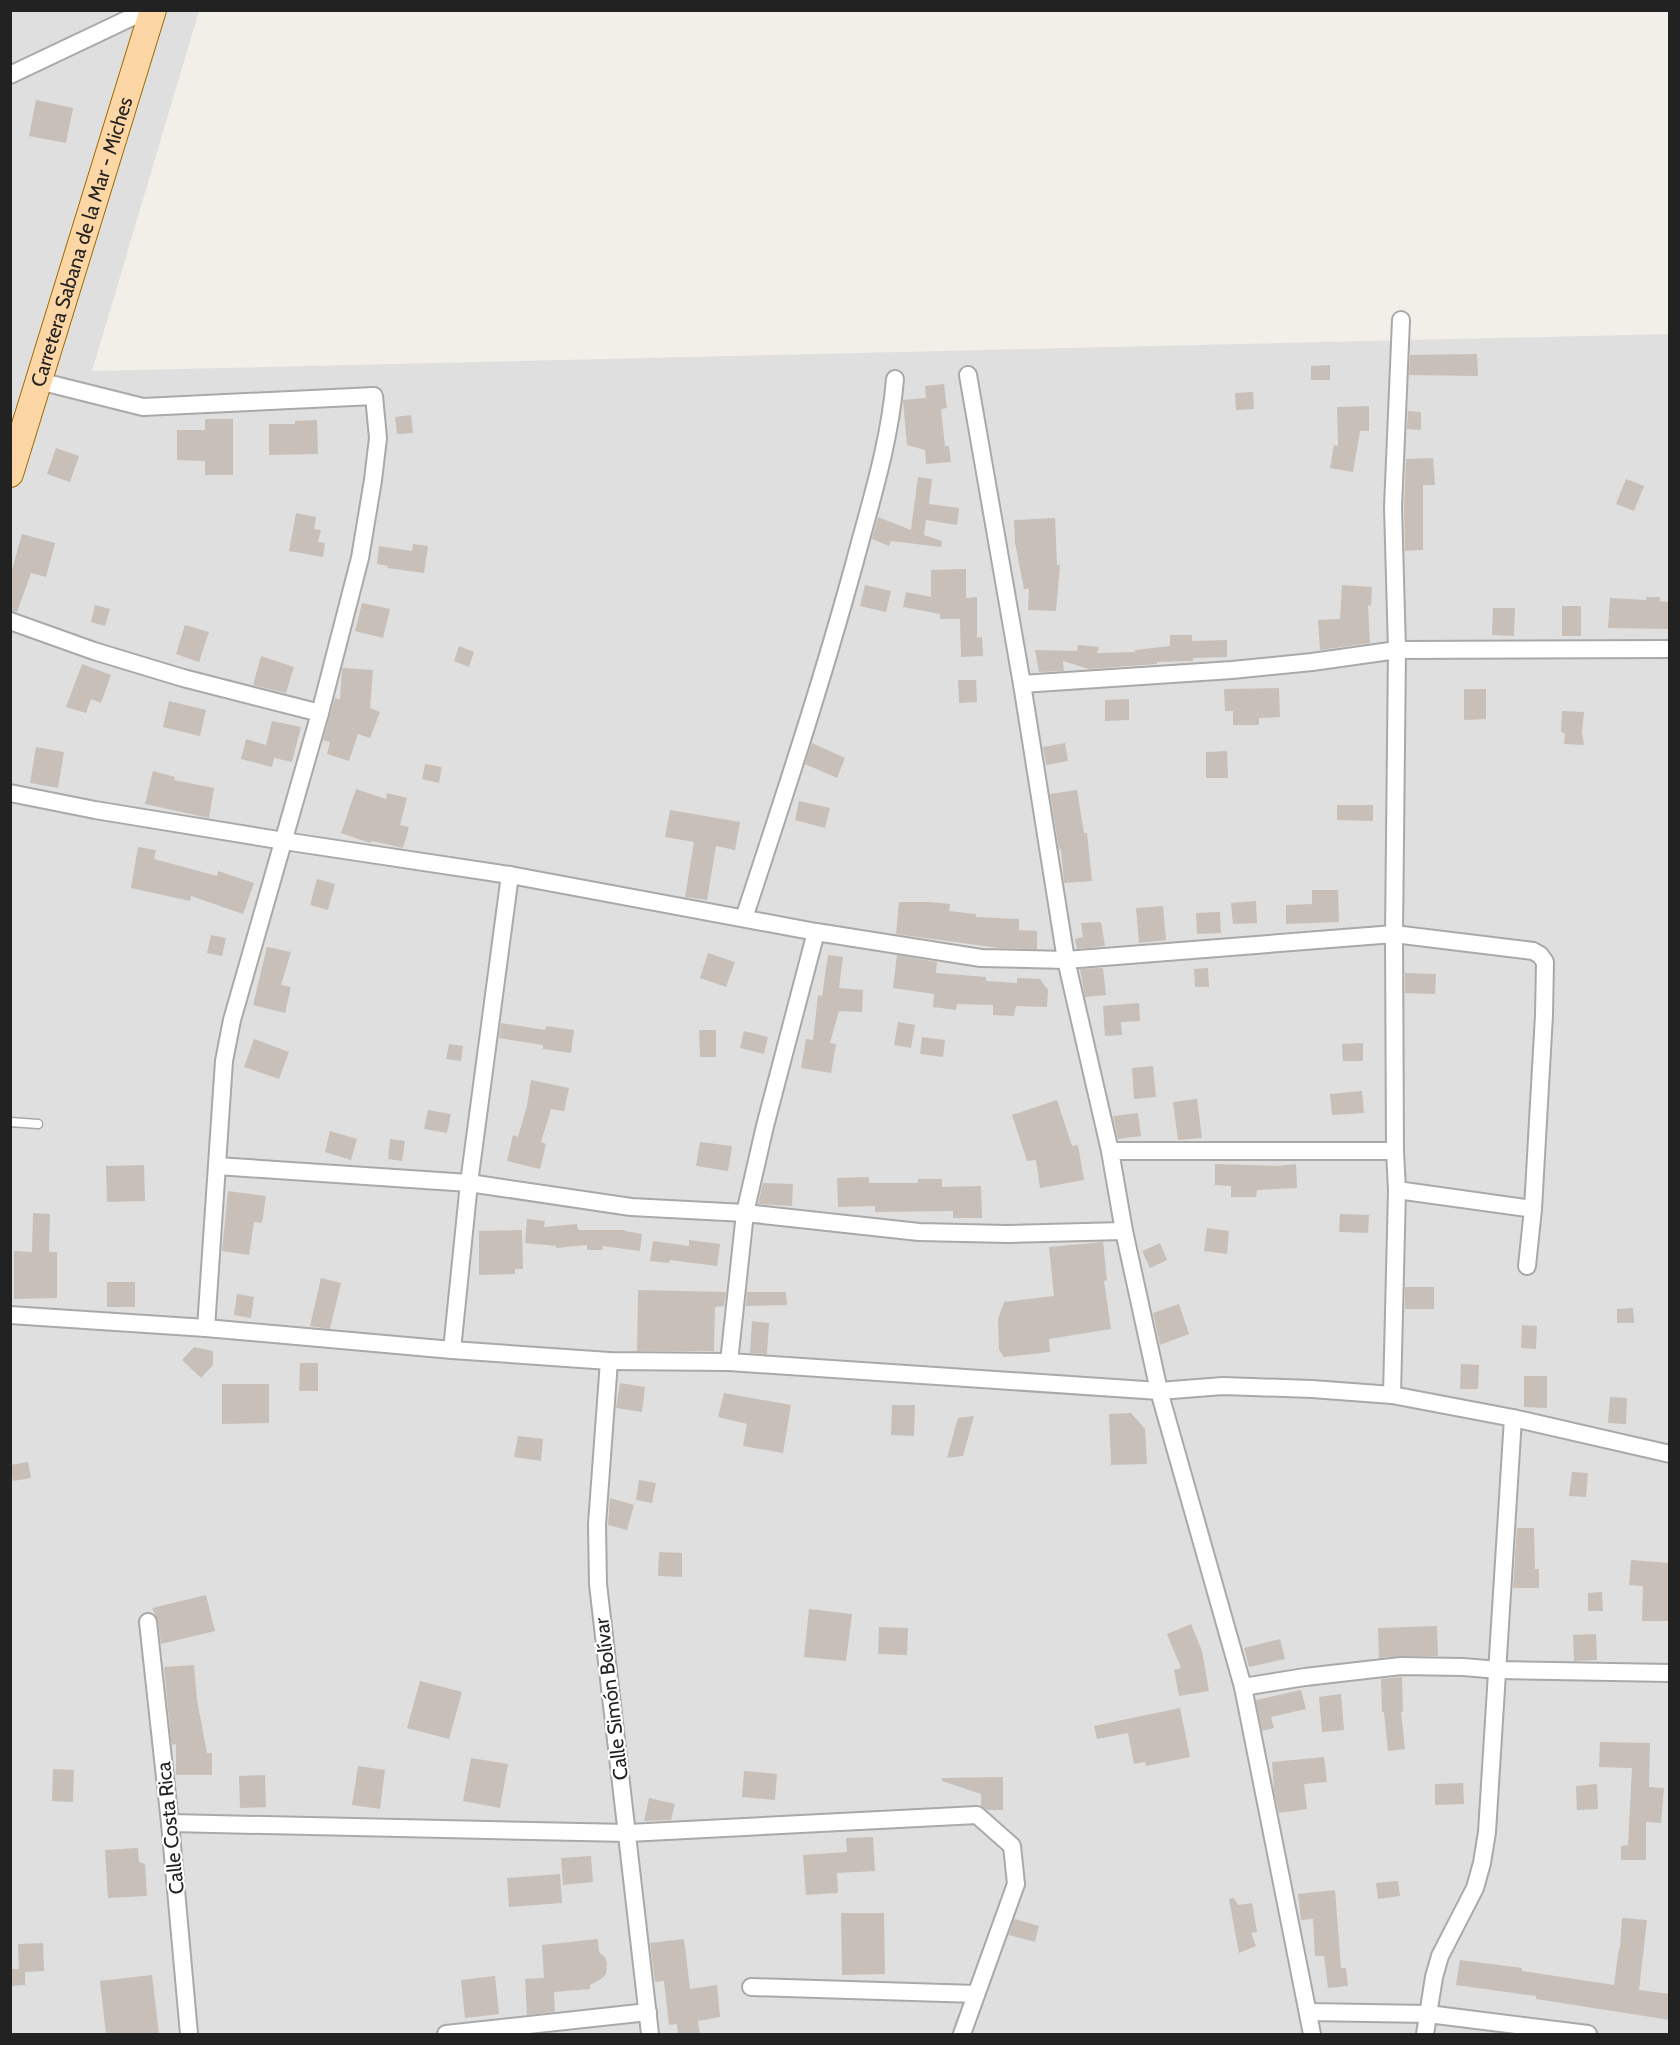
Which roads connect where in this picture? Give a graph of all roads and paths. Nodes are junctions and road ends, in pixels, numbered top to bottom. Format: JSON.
{"nodes":[{"id":1,"x":147,"y":10,"type":"edge"},
{"id":2,"x":153,"y":10,"type":"edge"},
{"id":3,"x":10,"y":75,"type":"edge"},
{"id":4,"x":1401,"y":320,"type":"dead end"},
{"id":5,"x":968,"y":375,"type":"dead end"},
{"id":6,"x":895,"y":379,"type":"dead end"},
{"id":7,"x":39,"y":381,"type":"junction"},
{"id":8,"x":10,"y":474,"type":"edge"},
{"id":9,"x":10,"y":621,"type":"edge"},
{"id":10,"x":1670,"y":649,"type":"edge"},
{"id":11,"x":1397,"y":650,"type":"junction"},
{"id":12,"x":1022,"y":684,"type":"junction"},
{"id":13,"x":320,"y":713,"type":"junction"},
{"id":14,"x":10,"y":793,"type":"edge"},
{"id":15,"x":284,"y":841,"type":"junction"},
{"id":16,"x":510,"y":874,"type":"junction"},
{"id":17,"x":744,"y":918,"type":"junction"},
{"id":18,"x":816,"y":932,"type":"junction"},
{"id":19,"x":1394,"y":934,"type":"junction"},
{"id":20,"x":1066,"y":960,"type":"junction"},
{"id":21,"x":10,"y":1122,"type":"edge"},
{"id":22,"x":38,"y":1124,"type":"dead end"},
{"id":23,"x":1395,"y":1150,"type":"junction"},
{"id":24,"x":1110,"y":1151,"type":"junction"},
{"id":25,"x":217,"y":1166,"type":"junction"},
{"id":26,"x":469,"y":1183,"type":"junction"},
{"id":27,"x":1397,"y":1190,"type":"junction"},
{"id":28,"x":1533,"y":1209,"type":"junction"},
{"id":29,"x":745,"y":1213,"type":"junction"},
{"id":30,"x":1124,"y":1231,"type":"junction"},
{"id":31,"x":1527,"y":1266,"type":"dead end"},
{"id":32,"x":10,"y":1314,"type":"edge"},
{"id":33,"x":206,"y":1328,"type":"junction"},
{"id":34,"x":452,"y":1350,"type":"junction"},
{"id":35,"x":609,"y":1362,"type":"junction"},
{"id":36,"x":729,"y":1362,"type":"junction"},
{"id":37,"x":1159,"y":1391,"type":"junction"},
{"id":38,"x":1392,"y":1395,"type":"junction"},
{"id":39,"x":1513,"y":1418,"type":"junction"},
{"id":40,"x":1670,"y":1454,"type":"edge"},
{"id":41,"x":148,"y":1623,"type":"dead end"},
{"id":42,"x":1499,"y":1670,"type":"junction"},
{"id":43,"x":1670,"y":1673,"type":"edge"},
{"id":44,"x":1243,"y":1687,"type":"junction"},
{"id":45,"x":170,"y":1822,"type":"junction"},
{"id":46,"x":628,"y":1833,"type":"junction"},
{"id":47,"x":751,"y":1987,"type":"dead end"},
{"id":48,"x":976,"y":1994,"type":"junction"},
{"id":49,"x":648,"y":2012,"type":"junction"},
{"id":50,"x":1308,"y":2012,"type":"junction"},
{"id":51,"x":1428,"y":2014,"type":"junction"},
{"id":52,"x":189,"y":2034,"type":"edge"},
{"id":53,"x":446,"y":2034,"type":"edge"},
{"id":54,"x":650,"y":2034,"type":"edge"},
{"id":55,"x":962,"y":2034,"type":"edge"},
{"id":56,"x":1311,"y":2034,"type":"edge"},
{"id":57,"x":1425,"y":2034,"type":"edge"},
{"id":58,"x":1588,"y":2034,"type":"edge"}],
"edges":[{"from":1,"to":3,"type":"street"},
{"from":2,"to":7,"type":"main road","name":"Carretera Sabana de la Mar - Miches"},
{"from":4,"to":11,"type":"street"},
{"from":5,"to":12,"type":"street"},
{"from":6,"to":17,"type":"street"},
{"from":7,"to":8,"type":"main road","name":"Carretera Sabana de la Mar - Miches"},
{"from":7,"to":13,"type":"street"},
{"from":9,"to":13,"type":"street"},
{"from":10,"to":11,"type":"street"},
{"from":11,"to":12,"type":"street"},
{"from":11,"to":19,"type":"street"},
{"from":12,"to":20,"type":"street"},
{"from":13,"to":15,"type":"street"},
{"from":14,"to":15,"type":"street"},
{"from":15,"to":16,"type":"street"},
{"from":15,"to":25,"type":"street"},
{"from":16,"to":17,"type":"street"},
{"from":16,"to":26,"type":"street"},
{"from":17,"to":18,"type":"street"},
{"from":18,"to":20,"type":"street"},
{"from":18,"to":29,"type":"street"},
{"from":19,"to":20,"type":"street"},
{"from":19,"to":23,"type":"street"},
{"from":19,"to":28,"type":"street"},
{"from":20,"to":24,"type":"street"},
{"from":21,"to":22,"type":"lane"},
{"from":23,"to":24,"type":"street"},
{"from":23,"to":27,"type":"street"},
{"from":24,"to":30,"type":"street"},
{"from":25,"to":26,"type":"street"},
{"from":25,"to":33,"type":"street"},
{"from":26,"to":29,"type":"street"},
{"from":26,"to":34,"type":"street"},
{"from":27,"to":28,"type":"street"},
{"from":27,"to":38,"type":"street"},
{"from":28,"to":31,"type":"street"},
{"from":29,"to":30,"type":"street"},
{"from":29,"to":36,"type":"street"},
{"from":30,"to":37,"type":"street"},
{"from":32,"to":33,"type":"street"},
{"from":33,"to":34,"type":"street"},
{"from":34,"to":35,"type":"street"},
{"from":35,"to":36,"type":"street"},
{"from":35,"to":46,"type":"street","name":"Calle Simón Bolívar"},
{"from":36,"to":37,"type":"street"},
{"from":37,"to":38,"type":"street"},
{"from":37,"to":44,"type":"street"},
{"from":38,"to":39,"type":"street"},
{"from":39,"to":40,"type":"street"},
{"from":39,"to":42,"type":"street"},
{"from":41,"to":45,"type":"street","name":"Calle Costa Rica"},
{"from":42,"to":43,"type":"street"},
{"from":42,"to":44,"type":"street"},
{"from":42,"to":51,"type":"street"},
{"from":44,"to":50,"type":"street"},
{"from":45,"to":46,"type":"street"},
{"from":45,"to":52,"type":"street","name":"Calle Costa Rica"},
{"from":46,"to":48,"type":"street"},
{"from":46,"to":49,"type":"street","name":"Calle Simón Bolívar"},
{"from":47,"to":48,"type":"street"},
{"from":48,"to":55,"type":"street"},
{"from":49,"to":53,"type":"street"},
{"from":49,"to":54,"type":"street","name":"Calle Simón Bolívar"},
{"from":50,"to":51,"type":"street"},
{"from":50,"to":56,"type":"street"},
{"from":51,"to":57,"type":"street"},
{"from":51,"to":58,"type":"street"}]}
